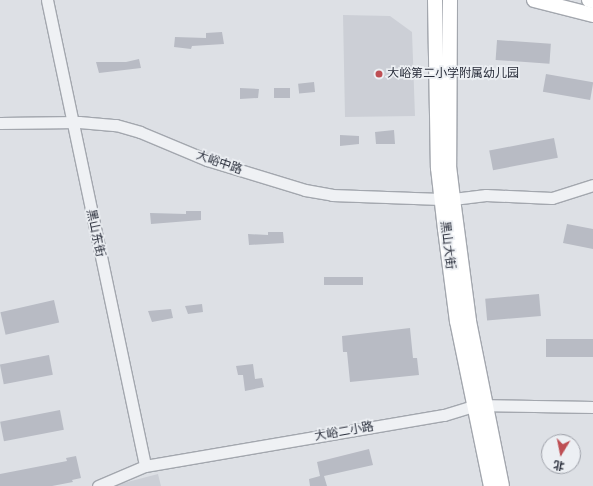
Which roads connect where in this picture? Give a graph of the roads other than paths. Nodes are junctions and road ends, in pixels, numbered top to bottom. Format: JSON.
{"nodes":[{"id":1,"x":47,"y":0,"type":"edge"},
{"id":2,"x":435,"y":0,"type":"edge"},
{"id":3,"x":450,"y":0,"type":"edge"},
{"id":4,"x":534,"y":0,"type":"edge"},
{"id":5,"x":589,"y":0,"type":"edge"},
{"id":6,"x":593,"y":1,"type":"edge"},
{"id":7,"x":593,"y":15,"type":"edge"},
{"id":8,"x":72,"y":122,"type":"junction"},
{"id":9,"x":0,"y":123,"type":"edge"},
{"id":10,"x":593,"y":185,"type":"edge"},
{"id":11,"x":447,"y":199,"type":"junction"},
{"id":12,"x":481,"y":405,"type":"junction"},
{"id":13,"x":593,"y":407,"type":"edge"},
{"id":14,"x":145,"y":466,"type":"junction"},
{"id":15,"x":98,"y":486,"type":"edge"},
{"id":16,"x":491,"y":486,"type":"edge"},
{"id":17,"x":502,"y":486,"type":"edge"}],
"edges":[{"from":1,"to":8,"type":"street","name":"黑山东街"},
{"from":2,"to":11,"type":"main road","name":"黑山大街"},
{"from":3,"to":11,"type":"main road","name":"黑山大街"},
{"from":4,"to":7,"type":"main road"},
{"from":5,"to":6,"type":"main road"},
{"from":8,"to":9,"type":"street","name":"大峪中路"},
{"from":8,"to":11,"type":"street","name":"大峪中路"},
{"from":8,"to":14,"type":"street","name":"黑山东街"},
{"from":10,"to":11,"type":"street","name":"大峪中路"},
{"from":11,"to":12,"type":"main road","name":"黑山大街"},
{"from":12,"to":13,"type":"street","name":"大峪二小路"},
{"from":12,"to":14,"type":"street","name":"大峪二小路"},
{"from":12,"to":16,"type":"main road","name":"黑山大街"},
{"from":12,"to":17,"type":"main road","name":"黑山大街"},
{"from":14,"to":15,"type":"street","name":"大峪二小路"}]}
